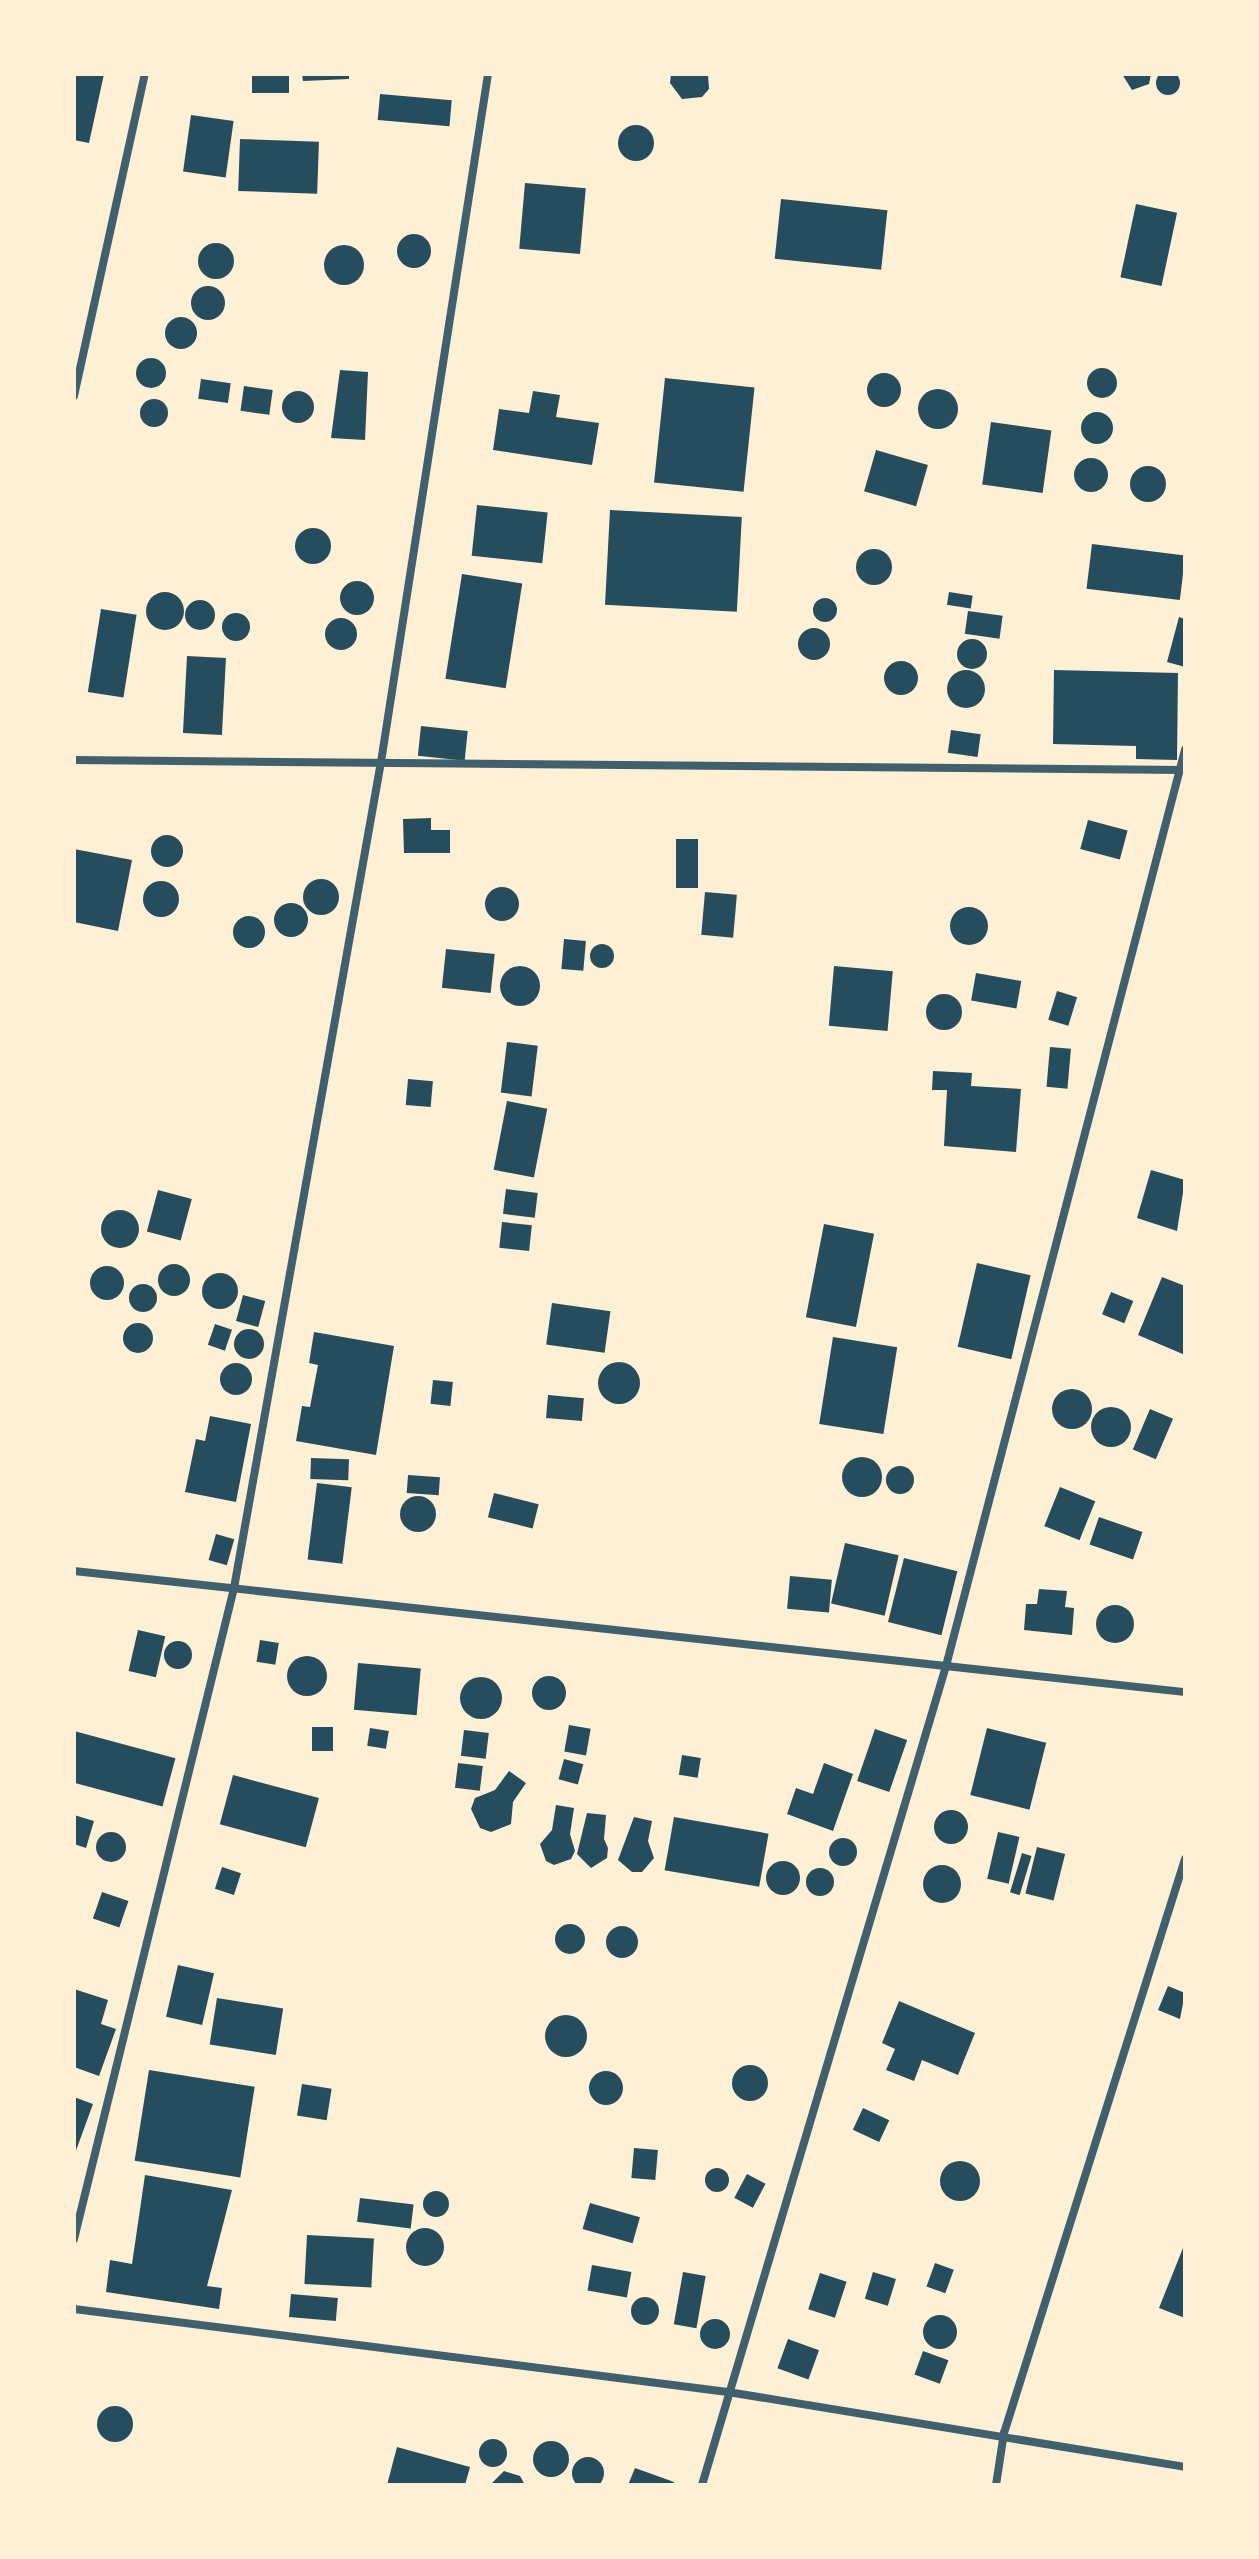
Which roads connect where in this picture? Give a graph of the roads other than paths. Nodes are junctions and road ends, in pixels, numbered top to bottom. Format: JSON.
{"nodes":[{"id":1,"x":145,"y":74,"type":"edge"},
{"id":2,"x":488,"y":74,"type":"edge"},
{"id":3,"x":74,"y":396,"type":"edge"},
{"id":4,"x":1185,"y":750,"type":"edge"},
{"id":5,"x":74,"y":760,"type":"edge"},
{"id":6,"x":381,"y":762,"type":"junction"},
{"id":7,"x":1182,"y":770,"type":"edge"},
{"id":8,"x":74,"y":1571,"type":"edge"},
{"id":9,"x":234,"y":1588,"type":"junction"},
{"id":10,"x":946,"y":1666,"type":"junction"},
{"id":11,"x":1185,"y":1692,"type":"edge"},
{"id":12,"x":1185,"y":1859,"type":"edge"},
{"id":13,"x":74,"y":2239,"type":"edge"},
{"id":14,"x":74,"y":2309,"type":"edge"},
{"id":15,"x":728,"y":2392,"type":"junction"},
{"id":16,"x":1004,"y":2433,"type":"junction"},
{"id":17,"x":1185,"y":2467,"type":"edge"},
{"id":18,"x":702,"y":2485,"type":"edge"},
{"id":19,"x":996,"y":2485,"type":"edge"}],
"edges":[{"from":1,"to":3,"type":"street"},
{"from":2,"to":6,"type":"street"},
{"from":4,"to":7,"type":"street"},
{"from":5,"to":6,"type":"street"},
{"from":6,"to":7,"type":"street"},
{"from":6,"to":9,"type":"street"},
{"from":7,"to":10,"type":"street"},
{"from":8,"to":9,"type":"street"},
{"from":9,"to":10,"type":"street"},
{"from":9,"to":13,"type":"street"},
{"from":10,"to":11,"type":"street"},
{"from":10,"to":15,"type":"street"},
{"from":12,"to":16,"type":"street"},
{"from":14,"to":15,"type":"street"},
{"from":15,"to":16,"type":"street"},
{"from":15,"to":18,"type":"street"},
{"from":16,"to":17,"type":"street"},
{"from":16,"to":19,"type":"street"}]}
